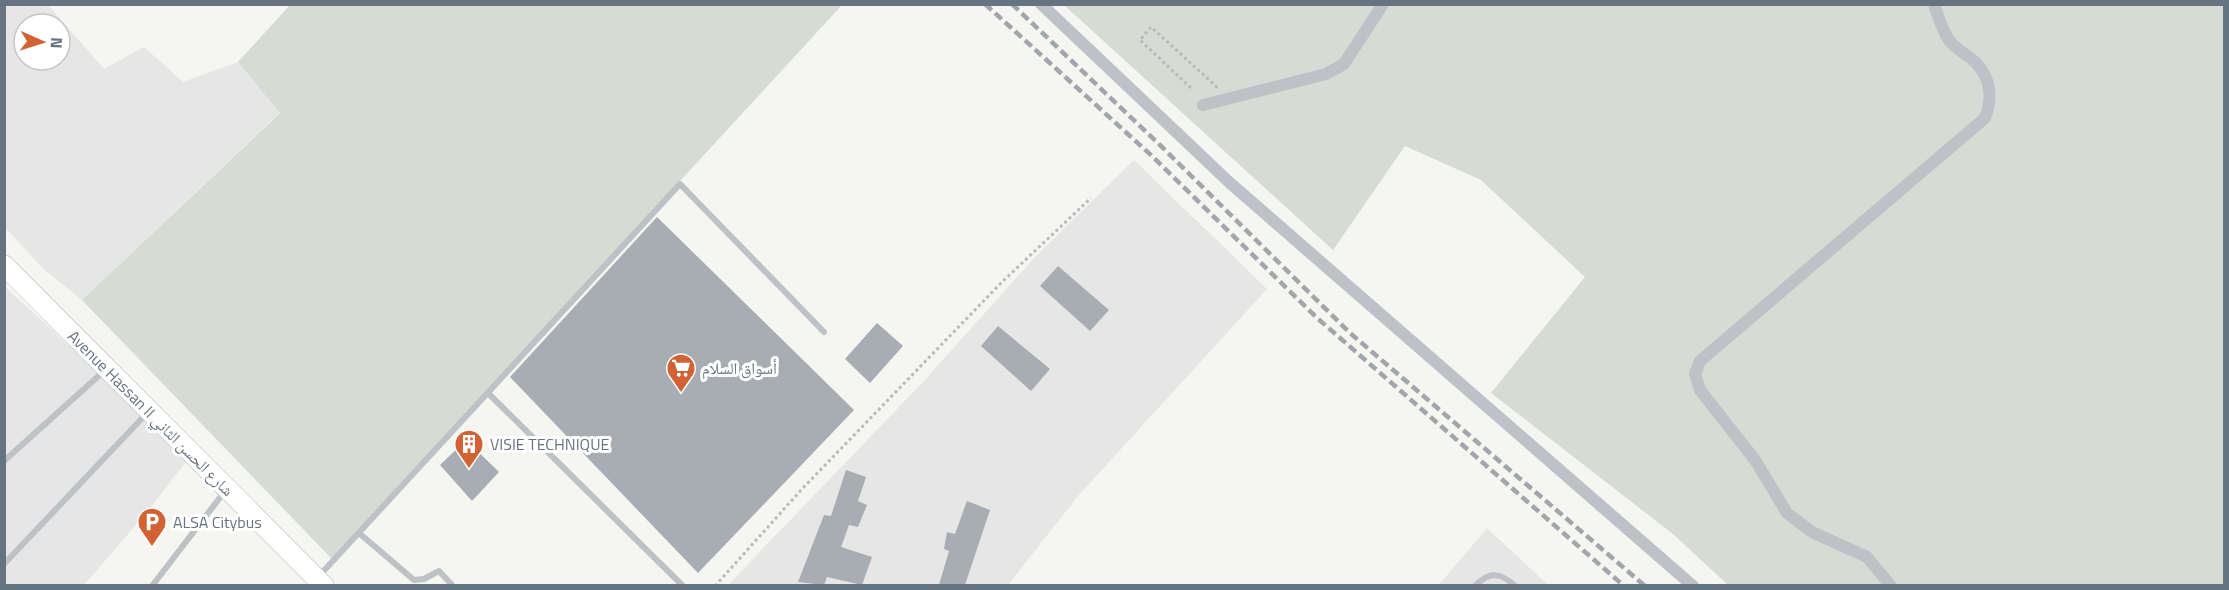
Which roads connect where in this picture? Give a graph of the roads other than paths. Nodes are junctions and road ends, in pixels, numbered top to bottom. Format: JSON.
{"nodes":[{"id":1,"x":1041,"y":4,"type":"edge"},
{"id":2,"x":1383,"y":4,"type":"edge"},
{"id":3,"x":1934,"y":4,"type":"edge"},
{"id":4,"x":1203,"y":105,"type":"dead end"},
{"id":5,"x":4,"y":265,"type":"edge"},
{"id":6,"x":824,"y":332,"type":"dead end"},
{"id":7,"x":106,"y":369,"type":"junction"},
{"id":8,"x":488,"y":393,"type":"junction"},
{"id":9,"x":149,"y":411,"type":"junction"},
{"id":10,"x":4,"y":461,"type":"edge"},
{"id":11,"x":226,"y":490,"type":"junction"},
{"id":12,"x":359,"y":533,"type":"junction"},
{"id":13,"x":4,"y":564,"type":"edge"},
{"id":14,"x":320,"y":582,"type":"edge"},
{"id":15,"x":152,"y":585,"type":"edge"},
{"id":16,"x":453,"y":585,"type":"edge"},
{"id":17,"x":683,"y":585,"type":"edge"},
{"id":18,"x":1475,"y":585,"type":"edge"},
{"id":19,"x":1515,"y":585,"type":"edge"},
{"id":20,"x":1693,"y":585,"type":"edge"},
{"id":21,"x":1891,"y":585,"type":"edge"}],
"edges":[{"from":1,"to":20,"type":"street"},
{"from":2,"to":4,"type":"street"},
{"from":3,"to":21,"type":"street"},
{"from":5,"to":7,"type":"main road","name":"Avenue Hassan II شارع الحسن الثاني"},
{"from":6,"to":8,"type":"lane"},
{"from":7,"to":9,"type":"main road","name":"Avenue Hassan II شارع الحسن الثاني"},
{"from":7,"to":10,"type":"lane"},
{"from":8,"to":12,"type":"lane"},
{"from":8,"to":17,"type":"lane"},
{"from":9,"to":11,"type":"main road","name":"Avenue Hassan II شارع الحسن الثاني"},
{"from":9,"to":13,"type":"lane"},
{"from":11,"to":14,"type":"main road","name":"Avenue Hassan II شارع الحسن الثاني"},
{"from":11,"to":15,"type":"lane"},
{"from":12,"to":14,"type":"lane"},
{"from":12,"to":16,"type":"lane"},
{"from":18,"to":19,"type":"lane"}]}
